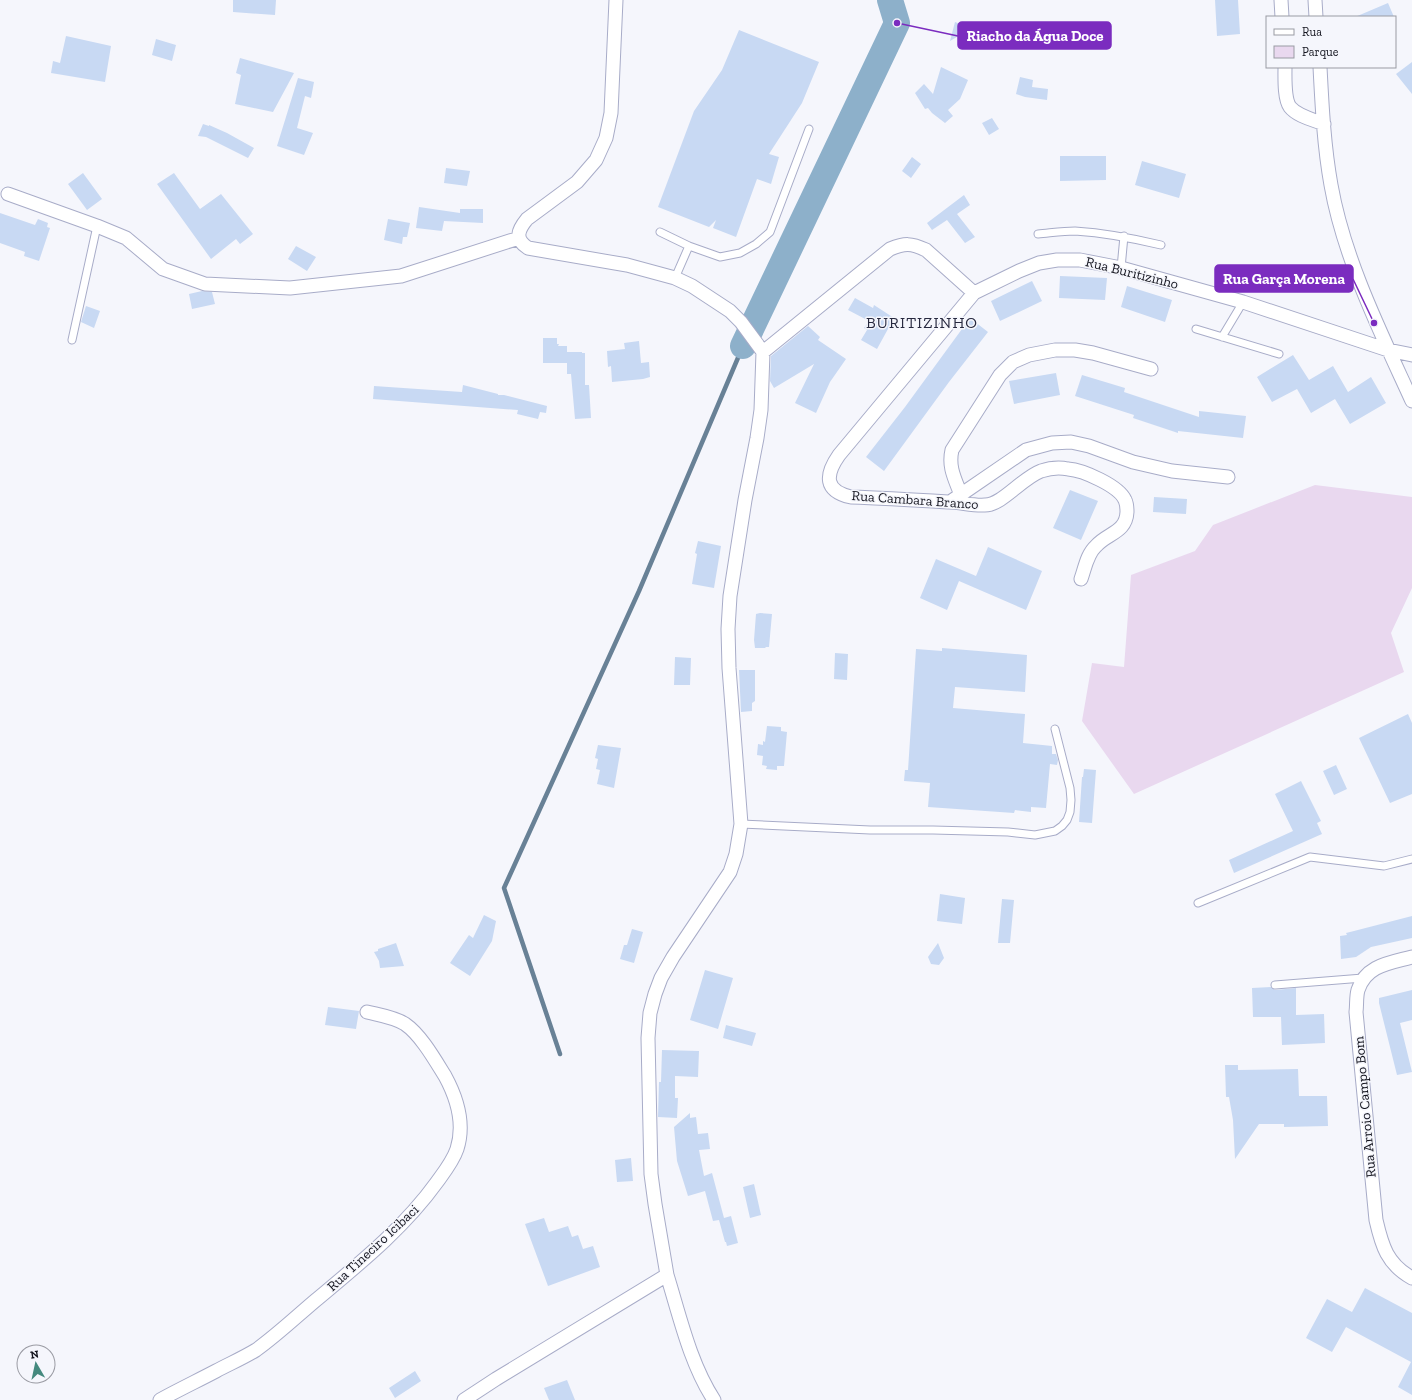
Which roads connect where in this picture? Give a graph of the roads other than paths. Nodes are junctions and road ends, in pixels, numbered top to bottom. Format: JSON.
{"nodes":[{"id":1,"x":616,"y":0,"type":"edge"},
{"id":2,"x":1281,"y":0,"type":"edge"},
{"id":3,"x":1315,"y":0,"type":"edge"},
{"id":4,"x":1282,"y":16,"type":"edge"},
{"id":5,"x":1316,"y":16,"type":"edge"},
{"id":6,"x":1285,"y":68,"type":"edge"},
{"id":7,"x":1320,"y":68,"type":"edge"},
{"id":8,"x":1324,"y":124,"type":"junction"},
{"id":9,"x":809,"y":128,"type":"dead end"},
{"id":10,"x":8,"y":194,"type":"dead end"},
{"id":11,"x":97,"y":226,"type":"junction"},
{"id":12,"x":660,"y":232,"type":"dead end"},
{"id":13,"x":1038,"y":234,"type":"dead end"},
{"id":14,"x":1124,"y":236,"type":"junction"},
{"id":15,"x":519,"y":238,"type":"junction"},
{"id":16,"x":1161,"y":245,"type":"dead end"},
{"id":17,"x":689,"y":246,"type":"junction"},
{"id":18,"x":1121,"y":268,"type":"junction"},
{"id":19,"x":675,"y":278,"type":"junction"},
{"id":20,"x":974,"y":293,"type":"junction"},
{"id":21,"x":1243,"y":302,"type":"junction"},
{"id":22,"x":1196,"y":329,"type":"dead end"},
{"id":23,"x":1222,"y":337,"type":"junction"},
{"id":24,"x":72,"y":340,"type":"dead end"},
{"id":25,"x":1388,"y":350,"type":"junction"},
{"id":26,"x":763,"y":352,"type":"junction"},
{"id":27,"x":1279,"y":354,"type":"dead end"},
{"id":28,"x":1412,"y":355,"type":"edge"},
{"id":29,"x":1151,"y":369,"type":"dead end"},
{"id":30,"x":1412,"y":401,"type":"edge"},
{"id":31,"x":1228,"y":477,"type":"dead end"},
{"id":32,"x":831,"y":486,"type":"joint"},
{"id":33,"x":955,"y":498,"type":"junction"},
{"id":34,"x":1081,"y":579,"type":"dead end"},
{"id":35,"x":1055,"y":729,"type":"dead end"},
{"id":36,"x":741,"y":824,"type":"junction"},
{"id":37,"x":1412,"y":859,"type":"edge"},
{"id":38,"x":1198,"y":904,"type":"dead end"},
{"id":39,"x":1412,"y":957,"type":"edge"},
{"id":40,"x":1363,"y":978,"type":"junction"},
{"id":41,"x":1275,"y":985,"type":"dead end"},
{"id":42,"x":367,"y":1012,"type":"dead end"},
{"id":43,"x":667,"y":1275,"type":"junction"},
{"id":44,"x":1412,"y":1278,"type":"edge"},
{"id":45,"x":160,"y":1400,"type":"edge"},
{"id":46,"x":464,"y":1400,"type":"edge"},
{"id":47,"x":714,"y":1400,"type":"edge"}],
"edges":[{"from":1,"to":15,"type":"street"},
{"from":2,"to":4,"type":"street"},
{"from":3,"to":5,"type":"street"},
{"from":6,"to":8,"type":"street"},
{"from":7,"to":8,"type":"street"},
{"from":8,"to":25,"type":"street"},
{"from":9,"to":17,"type":"lane"},
{"from":10,"to":11,"type":"street"},
{"from":11,"to":15,"type":"street"},
{"from":11,"to":24,"type":"lane"},
{"from":12,"to":17,"type":"lane"},
{"from":13,"to":14,"type":"lane"},
{"from":14,"to":16,"type":"lane"},
{"from":14,"to":18,"type":"lane"},
{"from":15,"to":19,"type":"street"},
{"from":17,"to":19,"type":"lane"},
{"from":18,"to":20,"type":"street","name":"Rua Buritizinho"},
{"from":18,"to":21,"type":"street","name":"Rua Buritizinho"},
{"from":19,"to":26,"type":"street"},
{"from":20,"to":26,"type":"street"},
{"from":20,"to":32,"type":"street","name":"Rua Buritizinho"},
{"from":21,"to":23,"type":"lane"},
{"from":21,"to":25,"type":"street","name":"Rua Buritizinho"},
{"from":22,"to":23,"type":"lane"},
{"from":23,"to":27,"type":"lane"},
{"from":25,"to":28,"type":"street","name":"Rua Buritizinho"},
{"from":25,"to":30,"type":"street"},
{"from":26,"to":36,"type":"street"},
{"from":29,"to":33,"type":"street"},
{"from":31,"to":33,"type":"street"},
{"from":32,"to":33,"type":"street","name":"Rua Cambara Branco"},
{"from":33,"to":34,"type":"street","name":"Rua Cambara Branco"},
{"from":35,"to":36,"type":"lane"},
{"from":36,"to":43,"type":"street"},
{"from":37,"to":38,"type":"lane"},
{"from":39,"to":40,"type":"street"},
{"from":40,"to":41,"type":"lane"},
{"from":40,"to":44,"type":"street","name":"Rua Arroio Campo Bom"},
{"from":42,"to":45,"type":"street","name":"Rua Tineciro Icibaci"},
{"from":43,"to":46,"type":"street"},
{"from":43,"to":47,"type":"street"}]}
